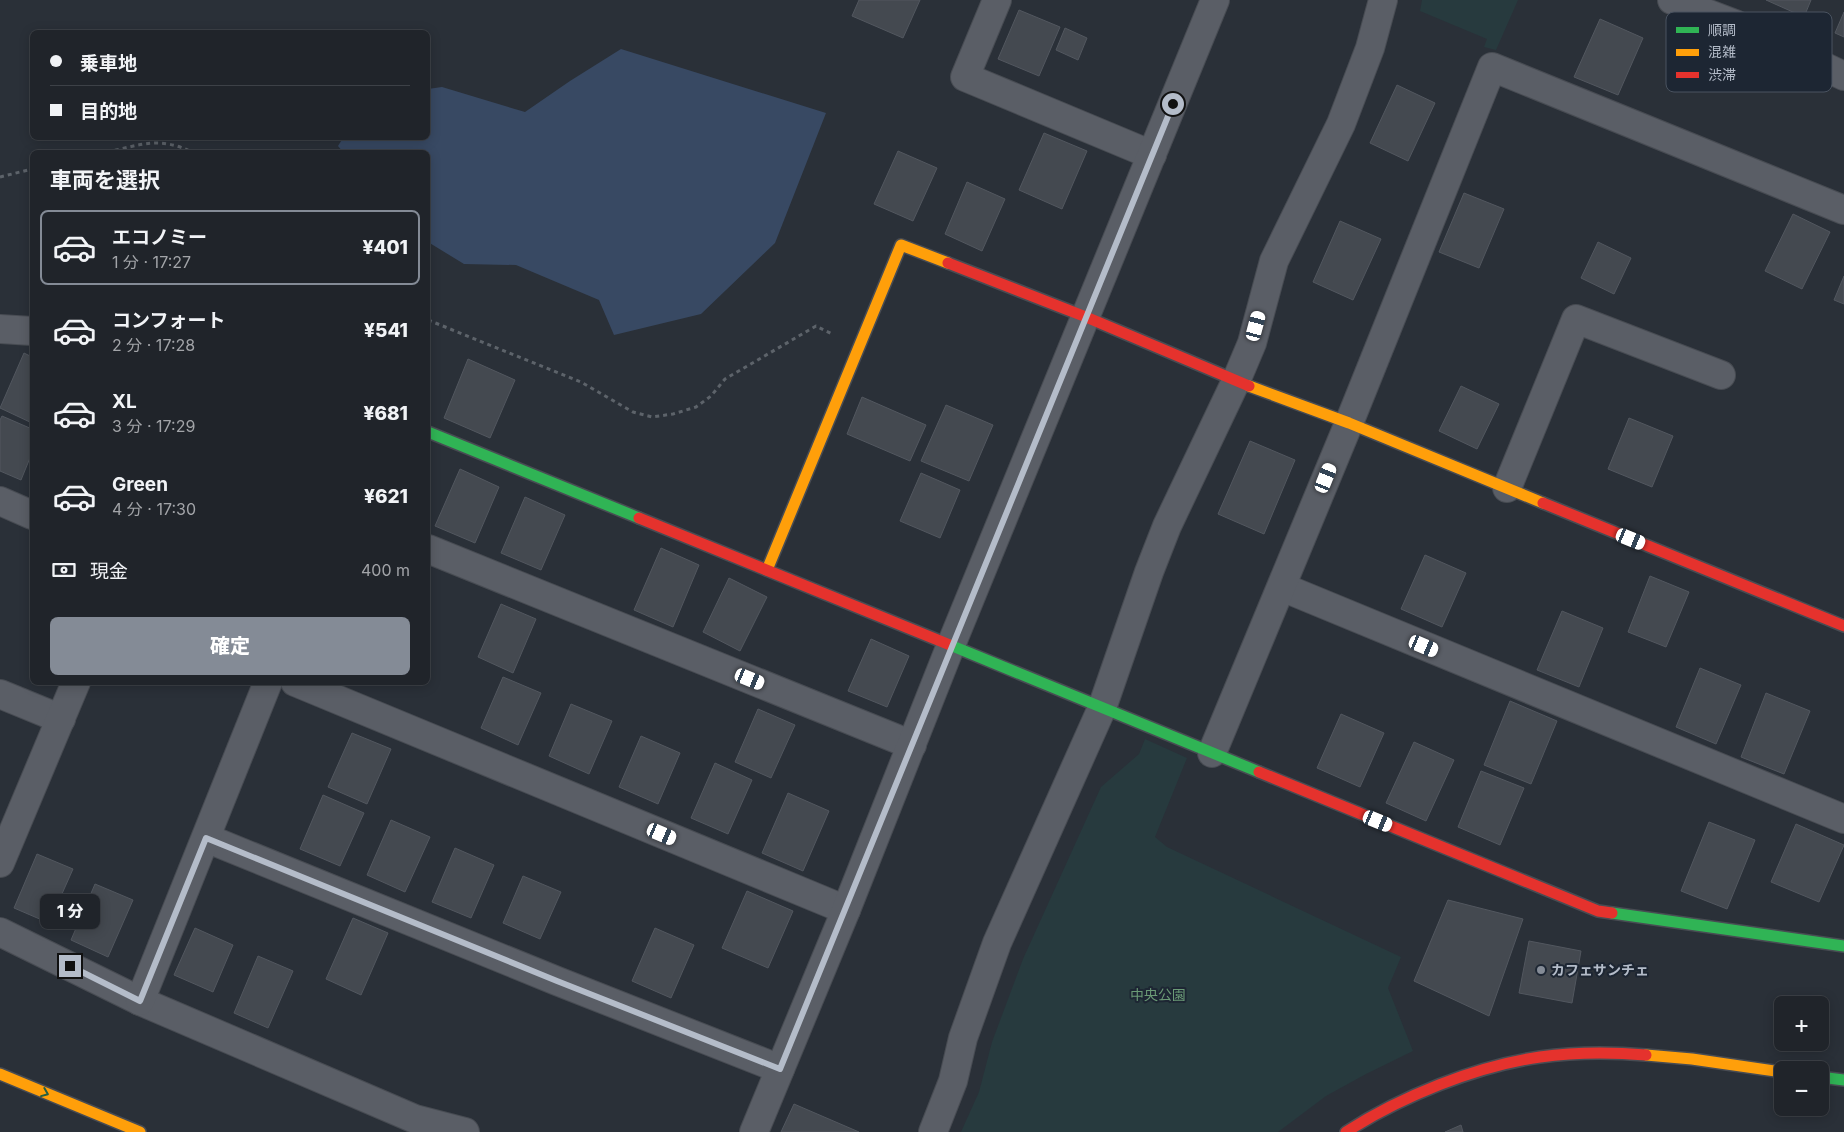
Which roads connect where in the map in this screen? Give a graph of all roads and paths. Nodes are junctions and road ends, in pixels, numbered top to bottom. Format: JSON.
{"nodes":[{"id":1,"x":996,"y":0,"type":"edge"},
{"id":2,"x":1215,"y":0,"type":"edge"},
{"id":3,"x":1383,"y":0,"type":"edge"},
{"id":4,"x":1672,"y":0,"type":"edge"},
{"id":5,"x":1703,"y":12,"type":"edge"},
{"id":6,"x":1832,"y":70,"type":"edge"},
{"id":7,"x":1844,"y":76,"type":"edge"},
{"id":8,"x":117,"y":150,"type":"edge"},
{"id":9,"x":188,"y":150,"type":"edge"},
{"id":10,"x":1152,"y":156,"type":"junction"},
{"id":11,"x":30,"y":169,"type":"edge"},
{"id":12,"x":0,"y":176,"type":"edge"},
{"id":13,"x":1844,"y":210,"type":"edge"},
{"id":14,"x":1086,"y":317,"type":"junction"},
{"id":15,"x":430,"y":321,"type":"edge"},
{"id":16,"x":837,"y":327,"type":"dead end"},
{"id":17,"x":0,"y":329,"type":"edge"},
{"id":18,"x":30,"y":332,"type":"edge"},
{"id":19,"x":1721,"y":375,"type":"dead end"},
{"id":20,"x":1236,"y":381,"type":"junction"},
{"id":21,"x":1349,"y":423,"type":"junction"},
{"id":22,"x":430,"y":433,"type":"edge"},
{"id":23,"x":1507,"y":488,"type":"junction"},
{"id":24,"x":0,"y":501,"type":"edge"},
{"id":25,"x":30,"y":514,"type":"edge"},
{"id":26,"x":430,"y":550,"type":"edge"},
{"id":27,"x":767,"y":570,"type":"junction"},
{"id":28,"x":1282,"y":587,"type":"junction"},
{"id":29,"x":1844,"y":626,"type":"edge"},
{"id":30,"x":951,"y":644,"type":"junction"},
{"id":31,"x":75,"y":685,"type":"edge"},
{"id":32,"x":267,"y":685,"type":"edge"},
{"id":33,"x":302,"y":685,"type":"edge"},
{"id":34,"x":0,"y":694,"type":"edge"},
{"id":35,"x":1102,"y":708,"type":"junction"},
{"id":36,"x":61,"y":719,"type":"junction"},
{"id":37,"x":912,"y":745,"type":"junction"},
{"id":38,"x":1212,"y":753,"type":"junction"},
{"id":39,"x":1844,"y":819,"type":"edge"},
{"id":40,"x":206,"y":838,"type":"junction"},
{"id":41,"x":0,"y":863,"type":"edge"},
{"id":42,"x":846,"y":910,"type":"junction"},
{"id":43,"x":0,"y":932,"type":"edge"},
{"id":44,"x":1844,"y":946,"type":"edge"},
{"id":45,"x":140,"y":1001,"type":"junction"},
{"id":46,"x":780,"y":1069,"type":"junction"},
{"id":47,"x":1774,"y":1071,"type":"edge"},
{"id":48,"x":0,"y":1074,"type":"edge"},
{"id":49,"x":1829,"y":1078,"type":"edge"},
{"id":50,"x":1844,"y":1080,"type":"edge"},
{"id":51,"x":140,"y":1132,"type":"edge"},
{"id":52,"x":465,"y":1132,"type":"edge"},
{"id":53,"x":754,"y":1132,"type":"edge"},
{"id":54,"x":933,"y":1132,"type":"edge"},
{"id":55,"x":1346,"y":1132,"type":"edge"}],
"edges":[{"from":1,"to":10,"type":"street"},
{"from":2,"to":10,"type":"street"},
{"from":3,"to":20,"type":"street"},
{"from":4,"to":5,"type":"street"},
{"from":6,"to":7,"type":"street"},
{"from":8,"to":9,"type":"path"},
{"from":10,"to":14,"type":"street"},
{"from":11,"to":12,"type":"path"},
{"from":13,"to":21,"type":"street"},
{"from":14,"to":20,"type":"main road"},
{"from":14,"to":27,"type":"main road"},
{"from":14,"to":30,"type":"street"},
{"from":15,"to":16,"type":"path"},
{"from":17,"to":18,"type":"street"},
{"from":19,"to":23,"type":"street"},
{"from":20,"to":21,"type":"main road"},
{"from":20,"to":35,"type":"street"},
{"from":21,"to":23,"type":"main road"},
{"from":21,"to":28,"type":"street"},
{"from":22,"to":27,"type":"main road"},
{"from":23,"to":29,"type":"main road"},
{"from":24,"to":25,"type":"street"},
{"from":26,"to":37,"type":"street"},
{"from":27,"to":30,"type":"main road"},
{"from":28,"to":38,"type":"street"},
{"from":28,"to":39,"type":"street"},
{"from":30,"to":35,"type":"main road"},
{"from":30,"to":37,"type":"street"},
{"from":31,"to":36,"type":"street"},
{"from":32,"to":40,"type":"street"},
{"from":33,"to":42,"type":"street"},
{"from":34,"to":36,"type":"street"},
{"from":35,"to":38,"type":"main road"},
{"from":35,"to":54,"type":"street"},
{"from":36,"to":41,"type":"street"},
{"from":37,"to":42,"type":"street"},
{"from":38,"to":44,"type":"main road"},
{"from":40,"to":45,"type":"street"},
{"from":40,"to":46,"type":"street"},
{"from":42,"to":46,"type":"street"},
{"from":43,"to":45,"type":"street"},
{"from":45,"to":52,"type":"street"},
{"from":46,"to":53,"type":"street"},
{"from":47,"to":55,"type":"main road"},
{"from":48,"to":51,"type":"main road","one_way":true},
{"from":49,"to":50,"type":"main road"}]}
